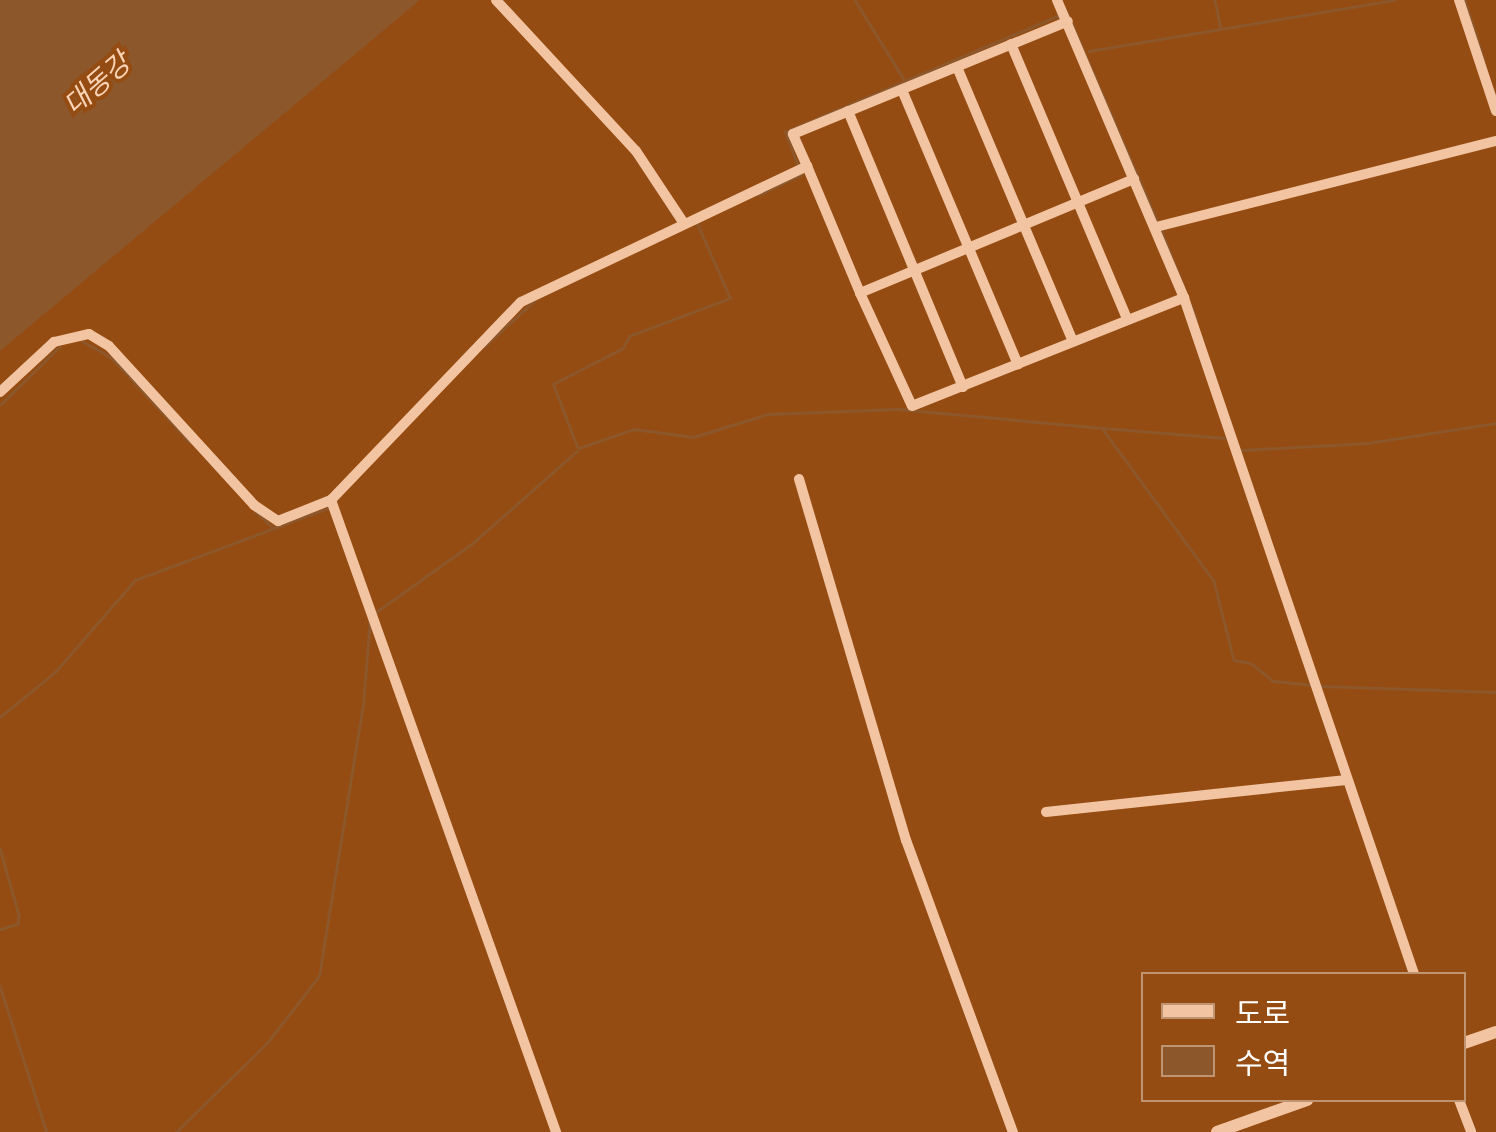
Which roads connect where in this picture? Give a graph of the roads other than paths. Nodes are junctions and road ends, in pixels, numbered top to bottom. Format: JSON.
{"nodes":[{"id":1,"x":496,"y":0,"type":"edge"},
{"id":2,"x":1057,"y":0,"type":"edge"},
{"id":3,"x":1460,"y":0,"type":"edge"},
{"id":4,"x":1068,"y":20,"type":"junction"},
{"id":5,"x":1010,"y":44,"type":"junction"},
{"id":6,"x":957,"y":67,"type":"junction"},
{"id":7,"x":902,"y":90,"type":"junction"},
{"id":8,"x":848,"y":112,"type":"junction"},
{"id":9,"x":1496,"y":112,"type":"edge"},
{"id":10,"x":1496,"y":140,"type":"edge"},
{"id":11,"x":806,"y":166,"type":"junction"},
{"id":12,"x":1134,"y":179,"type":"junction"},
{"id":13,"x":1078,"y":203,"type":"junction"},
{"id":14,"x":683,"y":222,"type":"junction"},
{"id":15,"x":1023,"y":225,"type":"junction"},
{"id":16,"x":1156,"y":227,"type":"junction"},
{"id":17,"x":969,"y":247,"type":"junction"},
{"id":18,"x":915,"y":270,"type":"junction"},
{"id":19,"x":860,"y":294,"type":"junction"},
{"id":20,"x":1184,"y":298,"type":"junction"},
{"id":21,"x":1127,"y":320,"type":"junction"},
{"id":22,"x":1073,"y":341,"type":"junction"},
{"id":23,"x":1018,"y":364,"type":"junction"},
{"id":24,"x":964,"y":387,"type":"junction"},
{"id":25,"x":0,"y":392,"type":"edge"},
{"id":26,"x":799,"y":479,"type":"dead end"},
{"id":27,"x":331,"y":500,"type":"junction"},
{"id":28,"x":1346,"y":780,"type":"junction"},
{"id":29,"x":1046,"y":812,"type":"dead end"},
{"id":30,"x":1413,"y":972,"type":"edge"},
{"id":31,"x":1496,"y":1032,"type":"edge"},
{"id":32,"x":1466,"y":1042,"type":"edge"},
{"id":33,"x":1302,"y":1102,"type":"edge"},
{"id":34,"x":1460,"y":1102,"type":"edge"},
{"id":35,"x":556,"y":1132,"type":"edge"},
{"id":36,"x":1013,"y":1132,"type":"edge"},
{"id":37,"x":1218,"y":1132,"type":"edge"},
{"id":38,"x":1471,"y":1132,"type":"edge"}],
"edges":[{"from":1,"to":14,"type":"street"},
{"from":2,"to":4,"type":"street"},
{"from":3,"to":9,"type":"street"},
{"from":4,"to":5,"type":"street"},
{"from":4,"to":12,"type":"street"},
{"from":5,"to":6,"type":"street"},
{"from":5,"to":13,"type":"street"},
{"from":6,"to":7,"type":"street"},
{"from":6,"to":15,"type":"street"},
{"from":7,"to":8,"type":"street"},
{"from":7,"to":17,"type":"street"},
{"from":8,"to":11,"type":"street"},
{"from":8,"to":18,"type":"street"},
{"from":10,"to":16,"type":"street"},
{"from":11,"to":14,"type":"street"},
{"from":11,"to":19,"type":"street"},
{"from":12,"to":13,"type":"street"},
{"from":12,"to":16,"type":"street"},
{"from":13,"to":15,"type":"street"},
{"from":13,"to":21,"type":"street"},
{"from":14,"to":27,"type":"street"},
{"from":15,"to":17,"type":"street"},
{"from":15,"to":22,"type":"street"},
{"from":16,"to":20,"type":"street"},
{"from":17,"to":18,"type":"street"},
{"from":17,"to":23,"type":"street"},
{"from":18,"to":19,"type":"street"},
{"from":18,"to":24,"type":"street"},
{"from":19,"to":24,"type":"street"},
{"from":20,"to":21,"type":"street"},
{"from":20,"to":28,"type":"street"},
{"from":21,"to":22,"type":"street"},
{"from":22,"to":23,"type":"street"},
{"from":23,"to":24,"type":"street"},
{"from":25,"to":27,"type":"street"},
{"from":26,"to":36,"type":"street"},
{"from":27,"to":35,"type":"street"},
{"from":28,"to":29,"type":"street"},
{"from":28,"to":30,"type":"street"},
{"from":31,"to":32,"type":"street"},
{"from":33,"to":37,"type":"street"},
{"from":34,"to":38,"type":"street"}]}
